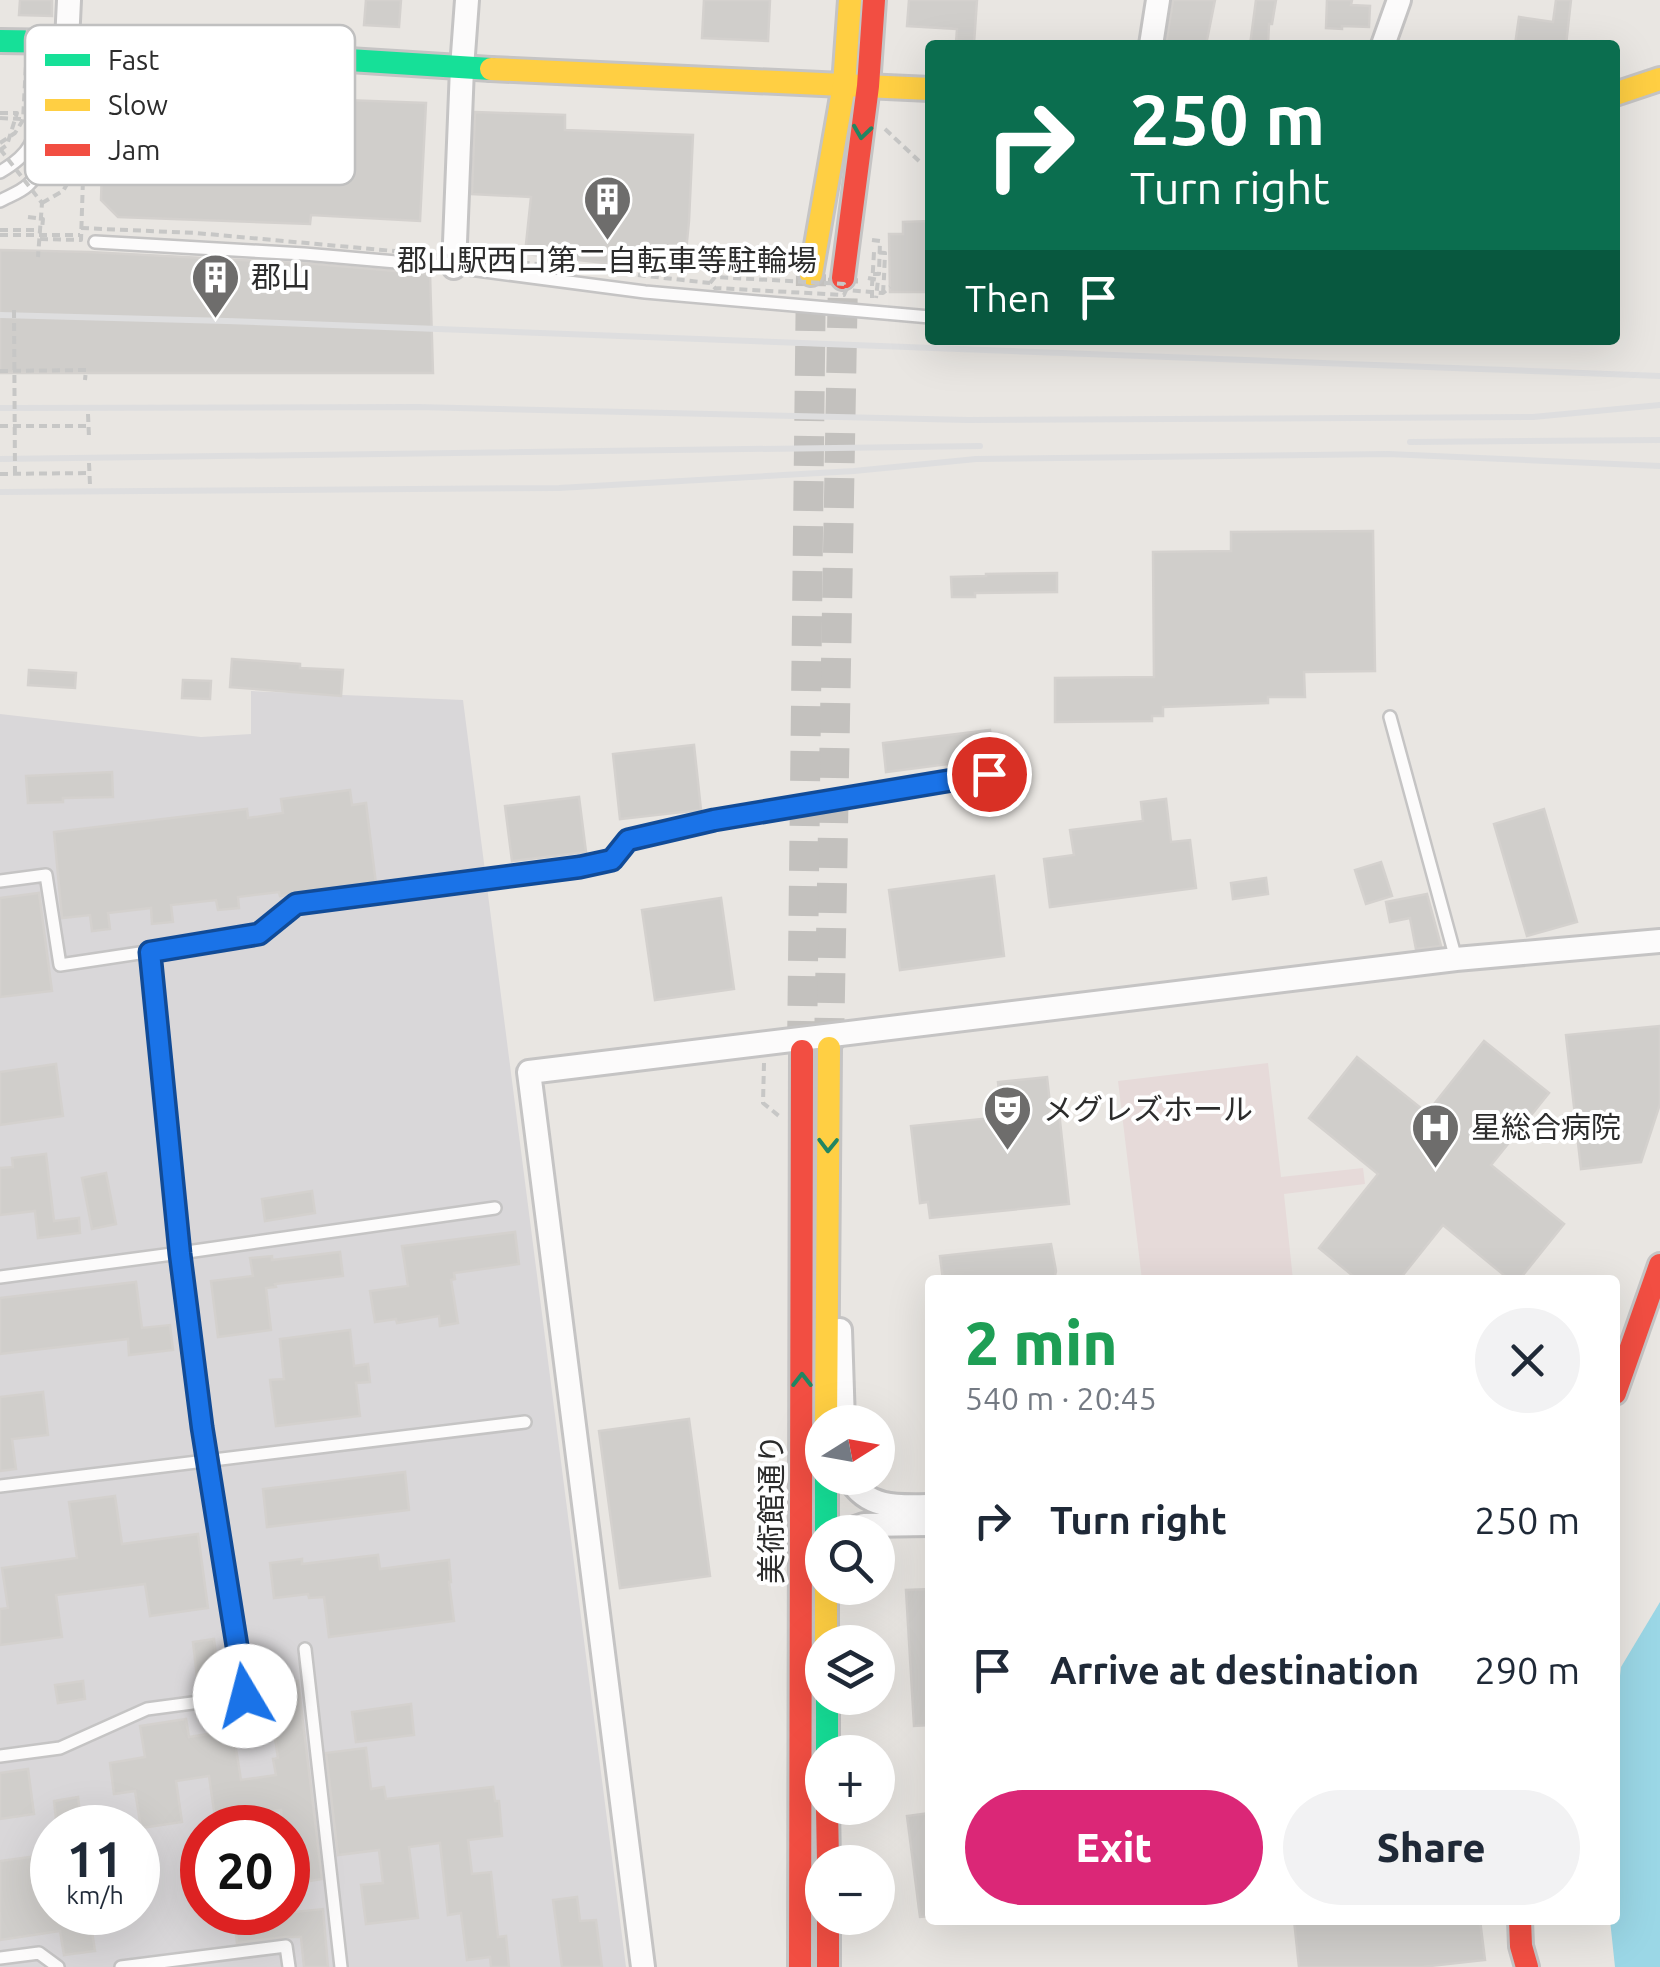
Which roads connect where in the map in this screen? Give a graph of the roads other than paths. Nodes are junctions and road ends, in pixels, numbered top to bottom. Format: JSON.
{"nodes":[{"id":1,"x":69,"y":0,"type":"edge"},
{"id":2,"x":468,"y":0,"type":"edge"},
{"id":3,"x":850,"y":0,"type":"edge"},
{"id":4,"x":874,"y":0,"type":"edge"},
{"id":5,"x":1158,"y":0,"type":"edge"},
{"id":6,"x":1399,"y":0,"type":"edge"},
{"id":7,"x":68,"y":25,"type":"edge"},
{"id":8,"x":1152,"y":40,"type":"edge"},
{"id":9,"x":1386,"y":40,"type":"edge"},
{"id":10,"x":0,"y":41,"type":"edge"},
{"id":11,"x":25,"y":41,"type":"edge"},
{"id":12,"x":355,"y":61,"type":"edge"},
{"id":13,"x":462,"y":68,"type":"junction"},
{"id":14,"x":1660,"y":80,"type":"edge"},
{"id":15,"x":856,"y":86,"type":"junction"},
{"id":16,"x":925,"y":89,"type":"edge"},
{"id":17,"x":1620,"y":92,"type":"edge"},
{"id":18,"x":25,"y":152,"type":"edge"},
{"id":19,"x":0,"y":172,"type":"edge"},
{"id":20,"x":28,"y":185,"type":"edge"},
{"id":21,"x":0,"y":200,"type":"edge"},
{"id":22,"x":90,"y":238,"type":"road end"},
{"id":23,"x":454,"y":268,"type":"junction"},
{"id":24,"x":810,"y":274,"type":"tunnel mouth"},
{"id":25,"x":844,"y":284,"type":"tunnel mouth"},
{"id":26,"x":925,"y":316,"type":"edge"},
{"id":27,"x":1390,"y":717,"type":"dead end"},
{"id":28,"x":989,"y":774,"type":"dead end"},
{"id":29,"x":0,"y":881,"type":"edge"},
{"id":30,"x":1660,"y":941,"type":"edge"},
{"id":31,"x":150,"y":952,"type":"junction"},
{"id":32,"x":1456,"y":959,"type":"junction"},
{"id":33,"x":829,"y":1048,"type":"tunnel mouth"},
{"id":34,"x":802,"y":1051,"type":"tunnel mouth"},
{"id":35,"x":494,"y":1208,"type":"dead end"},
{"id":36,"x":180,"y":1254,"type":"junction"},
{"id":37,"x":1660,"y":1264,"type":"edge"},
{"id":38,"x":0,"y":1276,"type":"edge"},
{"id":39,"x":826,"y":1295,"type":"junction"},
{"id":40,"x":1620,"y":1379,"type":"edge"},
{"id":41,"x":826,"y":1405,"type":"edge"},
{"id":42,"x":842,"y":1405,"type":"edge"},
{"id":43,"x":525,"y":1422,"type":"dead end"},
{"id":44,"x":207,"y":1462,"type":"junction"},
{"id":45,"x":0,"y":1486,"type":"edge"},
{"id":46,"x":867,"y":1495,"type":"edge"},
{"id":47,"x":925,"y":1506,"type":"edge"},
{"id":48,"x":925,"y":1524,"type":"edge"},
{"id":49,"x":895,"y":1525,"type":"edge"},
{"id":50,"x":306,"y":1649,"type":"dead end"},
{"id":51,"x":0,"y":1756,"type":"edge"},
{"id":52,"x":1520,"y":1925,"type":"edge"},
{"id":53,"x":828,"y":1935,"type":"edge"},
{"id":54,"x":0,"y":1958,"type":"edge"},
{"id":55,"x":58,"y":1967,"type":"edge"},
{"id":56,"x":121,"y":1967,"type":"edge"},
{"id":57,"x":289,"y":1967,"type":"edge"},
{"id":58,"x":342,"y":1967,"type":"edge"},
{"id":59,"x":643,"y":1967,"type":"edge"},
{"id":60,"x":800,"y":1967,"type":"edge"},
{"id":61,"x":828,"y":1967,"type":"edge"},
{"id":62,"x":1528,"y":1967,"type":"edge"}],
"edges":[{"from":1,"to":7,"type":"street"},
{"from":2,"to":13,"type":"street"},
{"from":3,"to":15,"type":"street"},
{"from":4,"to":15,"type":"street"},
{"from":5,"to":8,"type":"street"},
{"from":6,"to":9,"type":"street"},
{"from":10,"to":11,"type":"street"},
{"from":12,"to":13,"type":"street"},
{"from":13,"to":15,"type":"street"},
{"from":13,"to":23,"type":"street"},
{"from":14,"to":17,"type":"street"},
{"from":15,"to":16,"type":"street"},
{"from":15,"to":24,"type":"street"},
{"from":15,"to":25,"type":"street","one_way":true},
{"from":18,"to":19,"type":"lane"},
{"from":20,"to":21,"type":"lane"},
{"from":22,"to":23,"type":"lane"},
{"from":23,"to":26,"type":"lane"},
{"from":27,"to":32,"type":"lane"},
{"from":28,"to":31,"type":"lane"},
{"from":29,"to":31,"type":"lane"},
{"from":30,"to":32,"type":"street"},
{"from":31,"to":36,"type":"lane"},
{"from":32,"to":59,"type":"street"},
{"from":33,"to":39,"type":"street","name":"美術館通り","one_way":true},
{"from":60,"to":34,"type":"street","name":"美術館通り","one_way":true},
{"from":35,"to":36,"type":"lane"},
{"from":36,"to":38,"type":"lane"},
{"from":36,"to":44,"type":"lane"},
{"from":37,"to":40,"type":"street"},
{"from":39,"to":41,"type":"street","name":"美術館通り"},
{"from":39,"to":42,"type":"street"},
{"from":43,"to":44,"type":"lane"},
{"from":44,"to":45,"type":"lane"},
{"from":44,"to":51,"type":"lane"},
{"from":46,"to":47,"type":"street"},
{"from":48,"to":49,"type":"street"},
{"from":50,"to":58,"type":"lane"},
{"from":52,"to":62,"type":"street"},
{"from":53,"to":61,"type":"street"},
{"from":54,"to":55,"type":"lane"},
{"from":56,"to":57,"type":"lane"}]}
